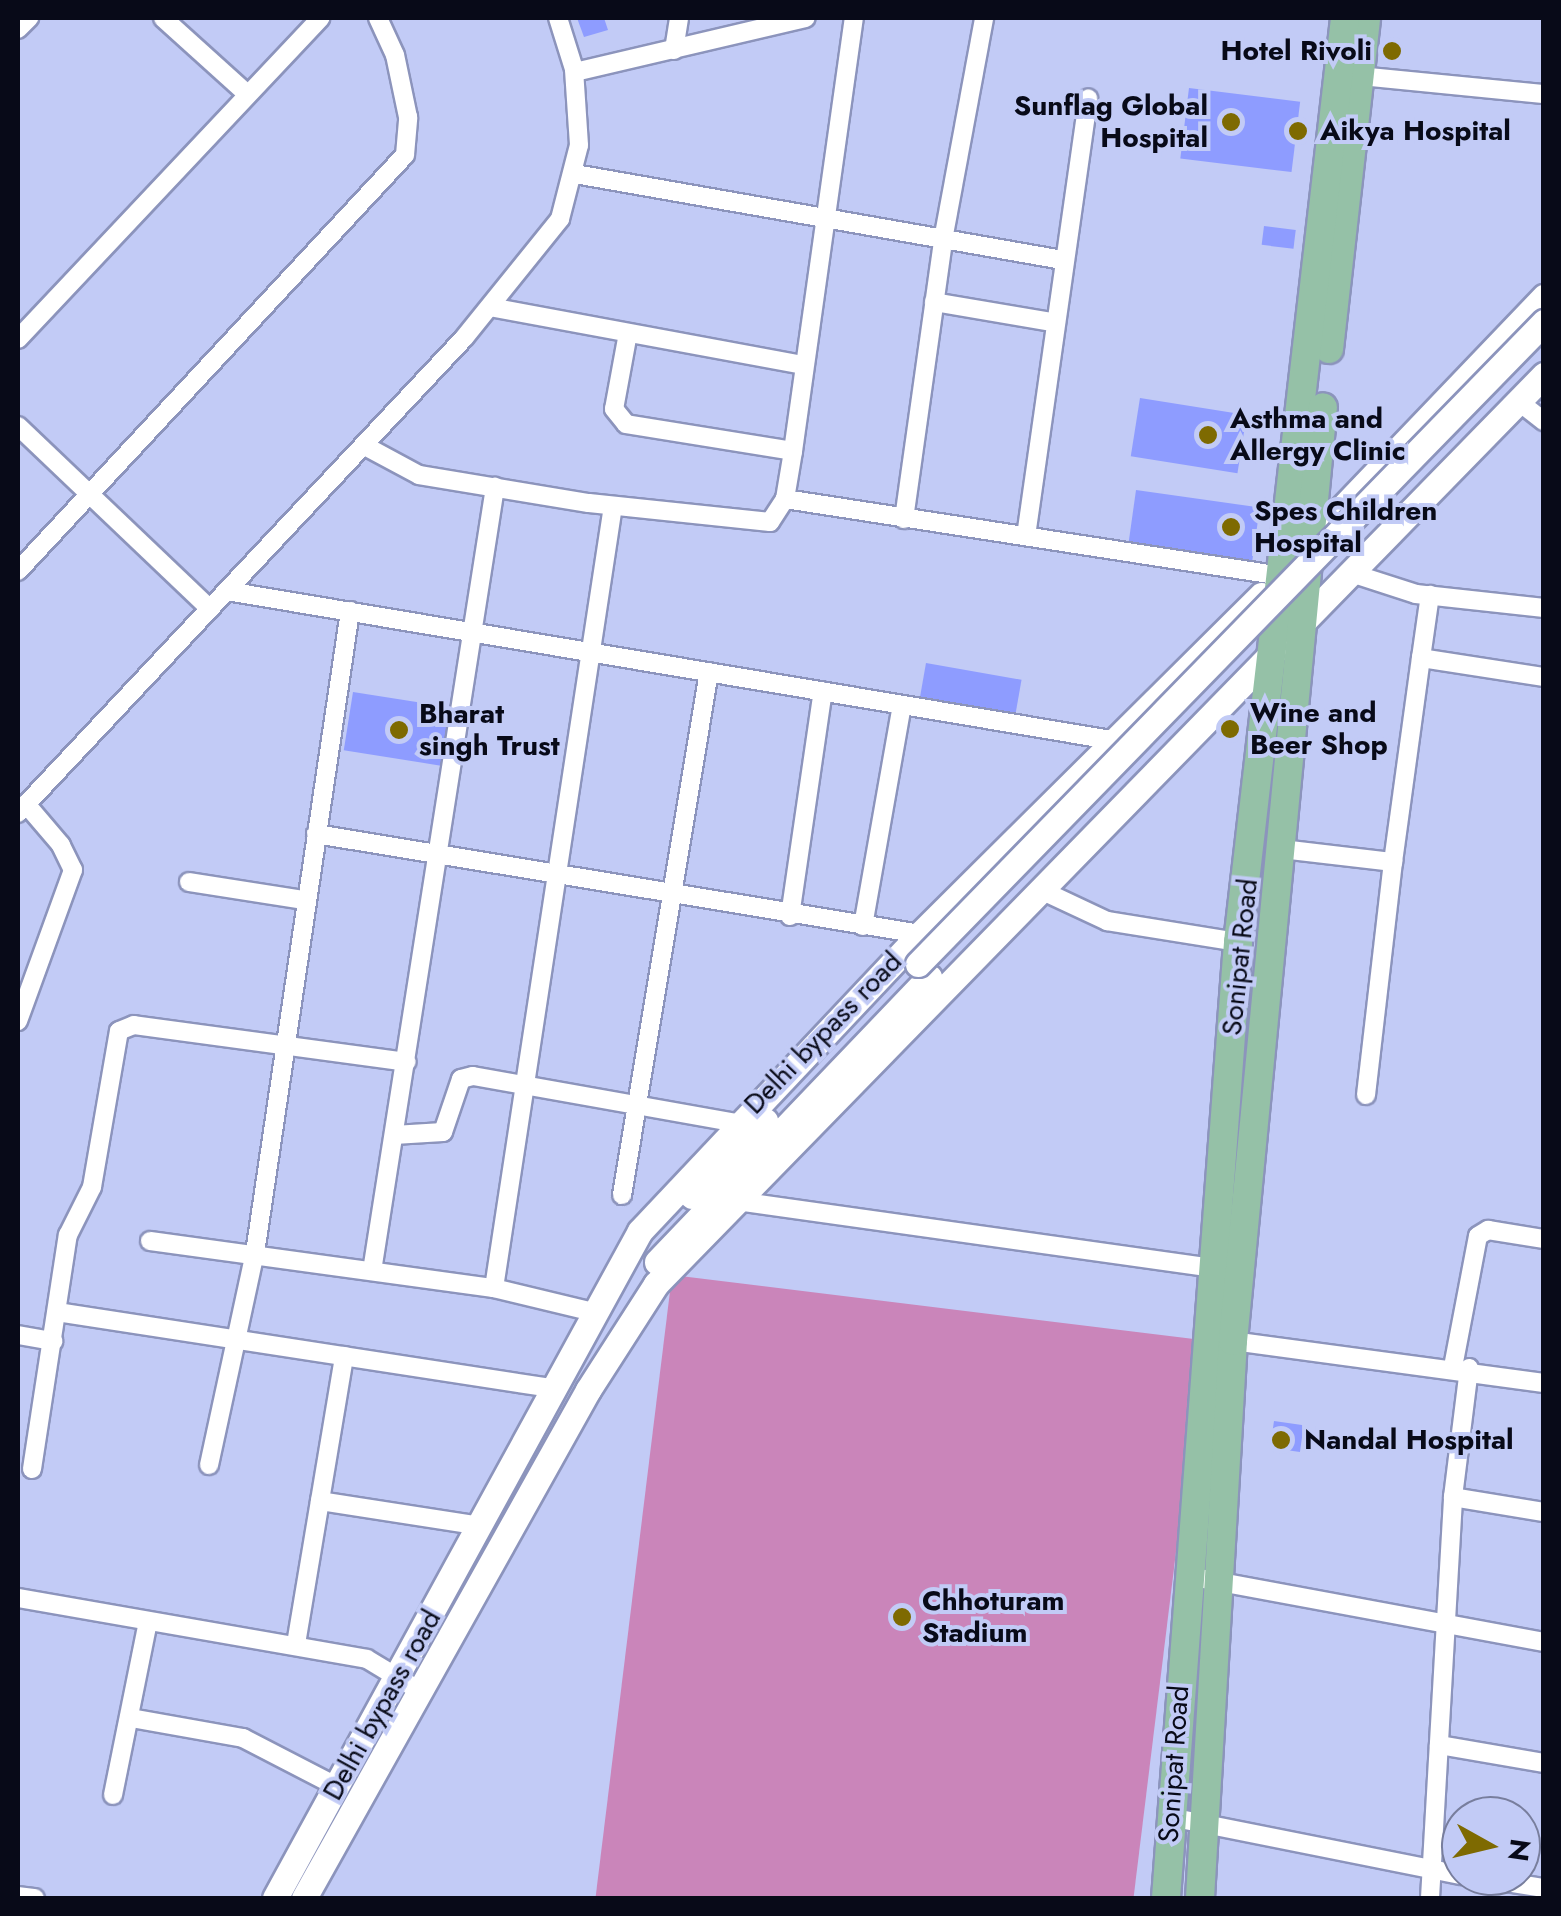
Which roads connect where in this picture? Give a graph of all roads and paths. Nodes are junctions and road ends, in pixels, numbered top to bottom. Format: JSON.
{"nodes":[{"id":1,"x":28,"y":18,"type":"edge"},
{"id":2,"x":163,"y":18,"type":"edge"},
{"id":3,"x":320,"y":18,"type":"edge"},
{"id":4,"x":378,"y":18,"type":"edge"},
{"id":5,"x":558,"y":18,"type":"edge"},
{"id":6,"x":679,"y":18,"type":"edge"},
{"id":7,"x":806,"y":18,"type":"edge"},
{"id":8,"x":854,"y":18,"type":"edge"},
{"id":9,"x":984,"y":18,"type":"edge"},
{"id":10,"x":1345,"y":18,"type":"edge"},
{"id":11,"x":1366,"y":18,"type":"edge"},
{"id":12,"x":18,"y":29,"type":"edge"},
{"id":13,"x":674,"y":50,"type":"junction"},
{"id":14,"x":574,"y":72,"type":"junction"},
{"id":15,"x":1360,"y":76,"type":"junction"},
{"id":16,"x":248,"y":94,"type":"junction"},
{"id":17,"x":1544,"y":94,"type":"edge"},
{"id":18,"x":1088,"y":98,"type":"dead end"},
{"id":19,"x":576,"y":174,"type":"junction"},
{"id":20,"x":827,"y":222,"type":"junction"},
{"id":21,"x":943,"y":240,"type":"junction"},
{"id":22,"x":1063,"y":260,"type":"junction"},
{"id":23,"x":1544,"y":296,"type":"edge"},
{"id":24,"x":934,"y":302,"type":"junction"},
{"id":25,"x":490,"y":306,"type":"junction"},
{"id":26,"x":1052,"y":322,"type":"junction"},
{"id":27,"x":1544,"y":322,"type":"edge"},
{"id":28,"x":628,"y":334,"type":"junction"},
{"id":29,"x":18,"y":339,"type":"edge"},
{"id":30,"x":1544,"y":343,"type":"edge"},
{"id":31,"x":804,"y":365,"type":"junction"},
{"id":32,"x":1544,"y":374,"type":"edge"},
{"id":33,"x":1518,"y":401,"type":"junction"},
{"id":34,"x":1544,"y":421,"type":"edge"},
{"id":35,"x":18,"y":426,"type":"edge"},
{"id":36,"x":364,"y":446,"type":"junction"},
{"id":37,"x":793,"y":451,"type":"junction"},
{"id":38,"x":496,"y":488,"type":"junction"},
{"id":39,"x":89,"y":494,"type":"junction"},
{"id":40,"x":785,"y":500,"type":"junction"},
{"id":41,"x":613,"y":506,"type":"junction"},
{"id":42,"x":904,"y":519,"type":"junction"},
{"id":43,"x":1026,"y":536,"type":"junction"},
{"id":44,"x":1308,"y":544,"type":"junction"},
{"id":45,"x":18,"y":570,"type":"edge"},
{"id":46,"x":1352,"y":572,"type":"junction"},
{"id":47,"x":1282,"y":576,"type":"junction"},
{"id":48,"x":227,"y":590,"type":"junction"},
{"id":49,"x":1430,"y":594,"type":"junction"},
{"id":50,"x":1544,"y":608,"type":"edge"},
{"id":51,"x":210,"y":609,"type":"junction"},
{"id":52,"x":350,"y":611,"type":"junction"},
{"id":53,"x":1301,"y":622,"type":"junction"},
{"id":54,"x":475,"y":632,"type":"junction"},
{"id":55,"x":1276,"y":650,"type":"junction"},
{"id":56,"x":592,"y":652,"type":"junction"},
{"id":57,"x":1422,"y":658,"type":"junction"},
{"id":58,"x":709,"y":672,"type":"junction"},
{"id":59,"x":1544,"y":677,"type":"edge"},
{"id":60,"x":823,"y":692,"type":"junction"},
{"id":61,"x":902,"y":705,"type":"junction"},
{"id":62,"x":1111,"y":740,"type":"junction"},
{"id":63,"x":22,"y":809,"type":"edge"},
{"id":64,"x":316,"y":834,"type":"junction"},
{"id":65,"x":1282,"y":849,"type":"junction"},
{"id":66,"x":438,"y":854,"type":"junction"},
{"id":67,"x":1393,"y":862,"type":"junction"},
{"id":68,"x":560,"y":875,"type":"junction"},
{"id":69,"x":189,"y":882,"type":"dead end"},
{"id":70,"x":1042,"y":891,"type":"junction"},
{"id":71,"x":672,"y":894,"type":"junction"},
{"id":72,"x":304,"y":900,"type":"junction"},
{"id":73,"x":790,"y":916,"type":"junction"},
{"id":74,"x":863,"y":926,"type":"junction"},
{"id":75,"x":920,"y":934,"type":"junction"},
{"id":76,"x":1238,"y":942,"type":"junction"},
{"id":77,"x":924,"y":970,"type":"junction"},
{"id":78,"x":18,"y":1021,"type":"edge"},
{"id":79,"x":284,"y":1046,"type":"junction"},
{"id":80,"x":406,"y":1062,"type":"junction"},
{"id":81,"x":526,"y":1084,"type":"junction"},
{"id":82,"x":1366,"y":1096,"type":"dead end"},
{"id":83,"x":634,"y":1102,"type":"junction"},
{"id":84,"x":737,"y":1123,"type":"junction"},
{"id":85,"x":394,"y":1135,"type":"junction"},
{"id":86,"x":1238,"y":1145,"type":"junction"},
{"id":87,"x":622,"y":1194,"type":"dead end"},
{"id":88,"x":736,"y":1201,"type":"junction"},
{"id":89,"x":1544,"y":1239,"type":"edge"},
{"id":90,"x":150,"y":1242,"type":"dead end"},
{"id":91,"x":255,"y":1253,"type":"junction"},
{"id":92,"x":622,"y":1263,"type":"junction"},
{"id":93,"x":1212,"y":1268,"type":"junction"},
{"id":94,"x":372,"y":1271,"type":"junction"},
{"id":95,"x":494,"y":1288,"type":"junction"},
{"id":96,"x":648,"y":1296,"type":"junction"},
{"id":97,"x":57,"y":1312,"type":"junction"},
{"id":98,"x":597,"y":1313,"type":"junction"},
{"id":99,"x":18,"y":1335,"type":"edge"},
{"id":100,"x":237,"y":1340,"type":"junction"},
{"id":101,"x":52,"y":1341,"type":"junction"},
{"id":102,"x":1233,"y":1341,"type":"junction"},
{"id":103,"x":344,"y":1356,"type":"junction"},
{"id":104,"x":1461,"y":1368,"type":"junction"},
{"id":105,"x":1544,"y":1383,"type":"edge"},
{"id":106,"x":556,"y":1389,"type":"junction"},
{"id":107,"x":209,"y":1465,"type":"dead end"},
{"id":108,"x":32,"y":1468,"type":"dead end"},
{"id":109,"x":1453,"y":1497,"type":"junction"},
{"id":110,"x":320,"y":1501,"type":"junction"},
{"id":111,"x":1544,"y":1512,"type":"edge"},
{"id":112,"x":482,"y":1526,"type":"junction"},
{"id":113,"x":1188,"y":1576,"type":"junction"},
{"id":114,"x":1219,"y":1578,"type":"junction"},
{"id":115,"x":18,"y":1598,"type":"edge"},
{"id":116,"x":148,"y":1621,"type":"junction"},
{"id":117,"x":1446,"y":1626,"type":"junction"},
{"id":118,"x":1544,"y":1642,"type":"edge"},
{"id":119,"x":296,"y":1644,"type":"junction"},
{"id":120,"x":411,"y":1682,"type":"junction"},
{"id":121,"x":132,"y":1718,"type":"junction"},
{"id":122,"x":1439,"y":1745,"type":"junction"},
{"id":123,"x":1544,"y":1763,"type":"edge"},
{"id":124,"x":336,"y":1786,"type":"junction"},
{"id":125,"x":113,"y":1795,"type":"dead end"},
{"id":126,"x":1170,"y":1817,"type":"junction"},
{"id":127,"x":1204,"y":1822,"type":"junction"},
{"id":128,"x":1432,"y":1870,"type":"junction"},
{"id":129,"x":1441,"y":1872,"type":"edge"},
{"id":130,"x":18,"y":1896,"type":"edge"},
{"id":131,"x":35,"y":1898,"type":"edge"},
{"id":132,"x":275,"y":1898,"type":"edge"},
{"id":133,"x":304,"y":1898,"type":"edge"},
{"id":134,"x":1166,"y":1898,"type":"edge"},
{"id":135,"x":1200,"y":1898,"type":"edge"},
{"id":136,"x":1430,"y":1898,"type":"edge"}],
"edges":[{"from":1,"to":12,"type":"street"},
{"from":2,"to":16,"type":"street"},
{"from":3,"to":16,"type":"street"},
{"from":4,"to":39,"type":"street"},
{"from":5,"to":14,"type":"street"},
{"from":6,"to":13,"type":"street"},
{"from":7,"to":13,"type":"street"},
{"from":8,"to":20,"type":"street"},
{"from":9,"to":21,"type":"street"},
{"from":10,"to":47,"type":"main road","name":"Sonipat Road"},
{"from":11,"to":15,"type":"main road","name":"Sonipat Road"},
{"from":13,"to":14,"type":"street"},
{"from":14,"to":19,"type":"street"},
{"from":15,"to":17,"type":"street"},
{"from":15,"to":44,"type":"main road","name":"Sonipat Road"},
{"from":16,"to":29,"type":"street"},
{"from":18,"to":22,"type":"street"},
{"from":19,"to":20,"type":"street"},
{"from":19,"to":25,"type":"street"},
{"from":20,"to":21,"type":"street"},
{"from":20,"to":31,"type":"street"},
{"from":21,"to":22,"type":"street"},
{"from":21,"to":24,"type":"street"},
{"from":22,"to":26,"type":"street"},
{"from":23,"to":44,"type":"main road","name":"Delhi bypass road"},
{"from":24,"to":26,"type":"street"},
{"from":24,"to":42,"type":"street"},
{"from":25,"to":28,"type":"street"},
{"from":25,"to":36,"type":"street"},
{"from":26,"to":43,"type":"street"},
{"from":27,"to":77,"type":"main road","bridge":true},
{"from":28,"to":31,"type":"street"},
{"from":28,"to":37,"type":"street"},
{"from":30,"to":77,"type":"main road"},
{"from":31,"to":37,"type":"street"},
{"from":32,"to":33,"type":"main road","name":"Delhi bypass road"},
{"from":33,"to":34,"type":"street"},
{"from":33,"to":46,"type":"main road","name":"Delhi bypass road"},
{"from":35,"to":39,"type":"street"},
{"from":36,"to":38,"type":"street"},
{"from":36,"to":48,"type":"street"},
{"from":37,"to":40,"type":"street"},
{"from":38,"to":41,"type":"street"},
{"from":38,"to":54,"type":"street"},
{"from":39,"to":45,"type":"street"},
{"from":39,"to":51,"type":"street"},
{"from":40,"to":41,"type":"street"},
{"from":40,"to":42,"type":"street"},
{"from":41,"to":56,"type":"street"},
{"from":42,"to":43,"type":"street"},
{"from":43,"to":47,"type":"street"},
{"from":44,"to":47,"type":"main road","name":"Delhi bypass road"},
{"from":44,"to":53,"type":"main road","name":"Sonipat Road"},
{"from":46,"to":49,"type":"street"},
{"from":46,"to":53,"type":"main road","name":"Delhi bypass road"},
{"from":47,"to":55,"type":"main road","name":"Sonipat Road"},
{"from":47,"to":62,"type":"main road","name":"Delhi bypass road"},
{"from":48,"to":51,"type":"street"},
{"from":48,"to":52,"type":"street"},
{"from":49,"to":50,"type":"street"},
{"from":49,"to":57,"type":"street"},
{"from":51,"to":63,"type":"street"},
{"from":52,"to":54,"type":"street"},
{"from":52,"to":64,"type":"street"},
{"from":53,"to":55,"type":"main road","name":"Delhi bypass road"},
{"from":53,"to":65,"type":"main road","name":"Sonipat Road"},
{"from":54,"to":56,"type":"street"},
{"from":54,"to":66,"type":"street"},
{"from":55,"to":70,"type":"main road","name":"Delhi bypass road"},
{"from":55,"to":76,"type":"main road","name":"Sonipat Road"},
{"from":56,"to":58,"type":"street"},
{"from":56,"to":68,"type":"street"},
{"from":57,"to":59,"type":"street"},
{"from":57,"to":67,"type":"street"},
{"from":58,"to":60,"type":"street"},
{"from":58,"to":71,"type":"street"},
{"from":60,"to":61,"type":"street"},
{"from":60,"to":73,"type":"street"},
{"from":61,"to":62,"type":"street"},
{"from":61,"to":74,"type":"street"},
{"from":62,"to":75,"type":"main road","name":"Delhi bypass road"},
{"from":63,"to":78,"type":"street"},
{"from":64,"to":66,"type":"street"},
{"from":64,"to":72,"type":"street"},
{"from":65,"to":67,"type":"street"},
{"from":65,"to":86,"type":"main road","name":"Sonipat Road"},
{"from":66,"to":68,"type":"street"},
{"from":66,"to":80,"type":"street"},
{"from":67,"to":82,"type":"street"},
{"from":68,"to":71,"type":"street"},
{"from":68,"to":81,"type":"street"},
{"from":69,"to":72,"type":"street"},
{"from":70,"to":76,"type":"street"},
{"from":70,"to":88,"type":"main road","name":"Delhi bypass road"},
{"from":71,"to":73,"type":"street"},
{"from":71,"to":83,"type":"street"},
{"from":72,"to":79,"type":"street"},
{"from":73,"to":74,"type":"street"},
{"from":74,"to":75,"type":"street"},
{"from":75,"to":84,"type":"main road","name":"Delhi bypass road"},
{"from":76,"to":86,"type":"main road","name":"Sonipat Road"},
{"from":77,"to":92,"type":"main road"},
{"from":77,"to":96,"type":"main road"},
{"from":79,"to":80,"type":"street"},
{"from":79,"to":91,"type":"street"},
{"from":79,"to":97,"type":"street"},
{"from":80,"to":85,"type":"street"},
{"from":81,"to":83,"type":"street"},
{"from":81,"to":85,"type":"street"},
{"from":81,"to":95,"type":"street"},
{"from":83,"to":84,"type":"street"},
{"from":83,"to":87,"type":"street"},
{"from":84,"to":92,"type":"main road","name":"Delhi bypass road"},
{"from":85,"to":94,"type":"street"},
{"from":86,"to":93,"type":"main road","name":"Sonipat Road"},
{"from":86,"to":102,"type":"main road","name":"Sonipat Road"},
{"from":88,"to":93,"type":"street"},
{"from":88,"to":96,"type":"main road","name":"Delhi bypass road"},
{"from":89,"to":104,"type":"street"},
{"from":90,"to":91,"type":"street"},
{"from":91,"to":94,"type":"street"},
{"from":91,"to":100,"type":"street"},
{"from":92,"to":98,"type":"main road","name":"Delhi bypass road"},
{"from":93,"to":113,"type":"main road","name":"Sonipat Road"},
{"from":94,"to":95,"type":"street"},
{"from":95,"to":98,"type":"street"},
{"from":96,"to":120,"type":"main road","name":"Delhi bypass road"},
{"from":97,"to":100,"type":"street"},
{"from":97,"to":101,"type":"street"},
{"from":98,"to":106,"type":"main road","name":"Delhi bypass road"},
{"from":99,"to":101,"type":"street"},
{"from":100,"to":103,"type":"street"},
{"from":100,"to":107,"type":"street"},
{"from":101,"to":108,"type":"street"},
{"from":102,"to":104,"type":"street"},
{"from":102,"to":114,"type":"main road","name":"Sonipat Road"},
{"from":103,"to":106,"type":"street"},
{"from":103,"to":110,"type":"street"},
{"from":104,"to":105,"type":"street"},
{"from":104,"to":109,"type":"street"},
{"from":106,"to":112,"type":"main road","name":"Delhi bypass road"},
{"from":109,"to":111,"type":"street"},
{"from":109,"to":117,"type":"street"},
{"from":110,"to":112,"type":"street"},
{"from":110,"to":119,"type":"street"},
{"from":112,"to":120,"type":"main road","name":"Delhi bypass road"},
{"from":113,"to":114,"type":"street"},
{"from":113,"to":126,"type":"main road","name":"Sonipat Road"},
{"from":114,"to":117,"type":"street"},
{"from":114,"to":127,"type":"main road","name":"Sonipat Road"},
{"from":115,"to":116,"type":"street"},
{"from":116,"to":119,"type":"street"},
{"from":116,"to":121,"type":"street"},
{"from":117,"to":118,"type":"street"},
{"from":117,"to":122,"type":"street"},
{"from":119,"to":120,"type":"street"},
{"from":120,"to":124,"type":"main road","name":"Delhi bypass road"},
{"from":120,"to":133,"type":"main road","name":"Delhi bypass road"},
{"from":121,"to":124,"type":"street"},
{"from":121,"to":125,"type":"street"},
{"from":122,"to":123,"type":"street"},
{"from":122,"to":128,"type":"street"},
{"from":124,"to":132,"type":"main road","name":"Delhi bypass road"},
{"from":126,"to":127,"type":"street"},
{"from":126,"to":134,"type":"main road","name":"Sonipat Road"},
{"from":127,"to":128,"type":"street"},
{"from":127,"to":135,"type":"main road","name":"Sonipat Road"},
{"from":128,"to":129,"type":"street"},
{"from":128,"to":136,"type":"street"},
{"from":130,"to":131,"type":"street"}]}
